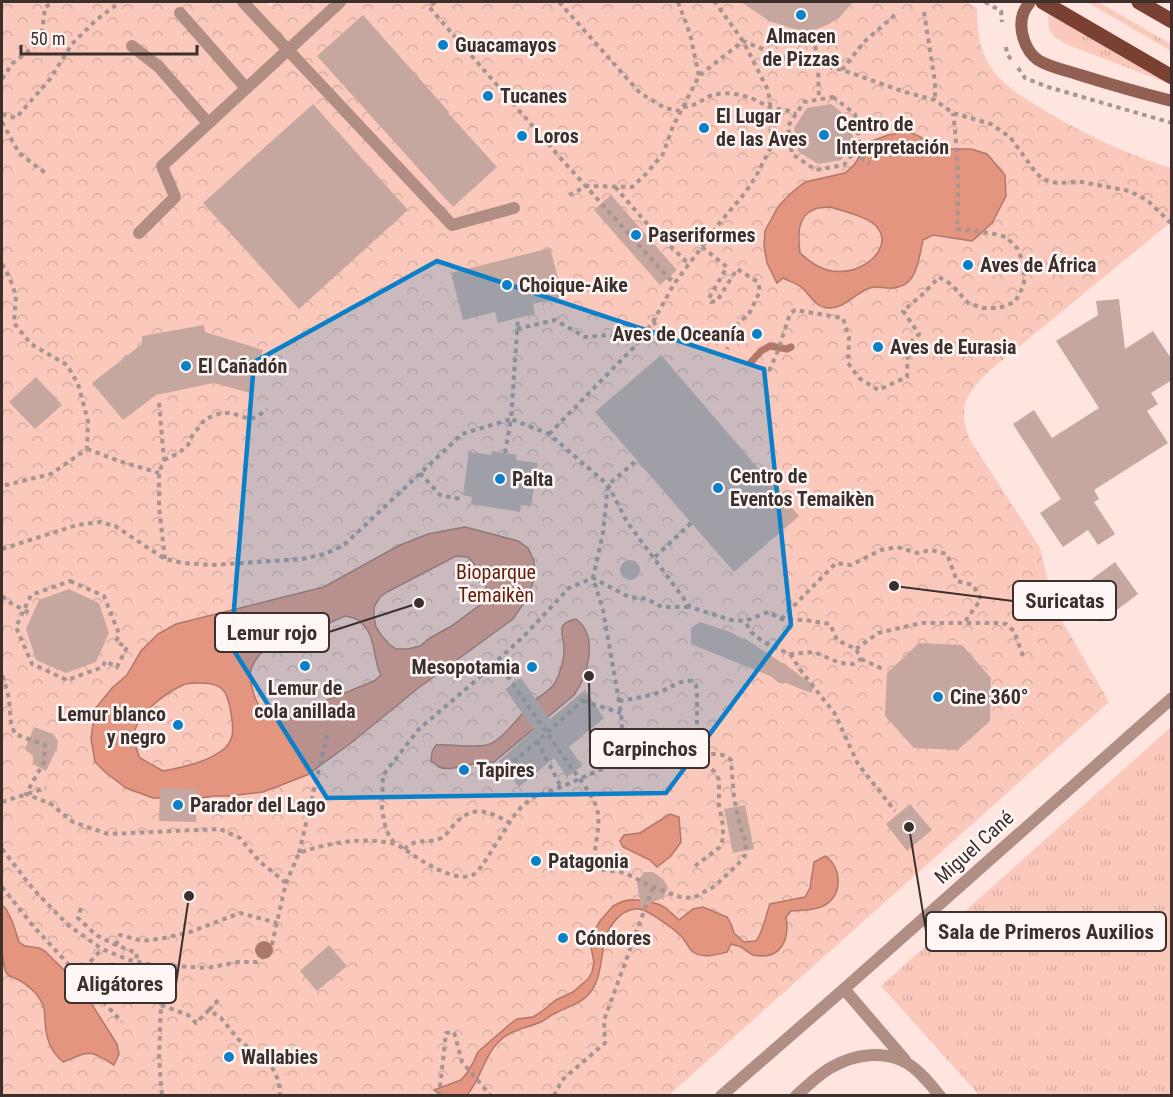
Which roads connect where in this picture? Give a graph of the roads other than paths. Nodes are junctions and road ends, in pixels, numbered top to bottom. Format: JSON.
{"nodes":[{"id":1,"x":243,"y":2,"type":"edge"},
{"id":2,"x":340,"y":2,"type":"edge"},
{"id":3,"x":1030,"y":2,"type":"edge"},
{"id":4,"x":1043,"y":2,"type":"edge"},
{"id":5,"x":1139,"y":2,"type":"edge"},
{"id":6,"x":180,"y":13,"type":"dead end"},
{"id":7,"x":1172,"y":21,"type":"edge"},
{"id":8,"x":132,"y":46,"type":"dead end"},
{"id":9,"x":288,"y":50,"type":"junction"},
{"id":10,"x":1172,"y":77,"type":"edge"},
{"id":11,"x":246,"y":88,"type":"junction"},
{"id":12,"x":1172,"y":101,"type":"edge"},
{"id":13,"x":208,"y":123,"type":"junction"},
{"id":14,"x":514,"y":208,"type":"dead end"},
{"id":15,"x":139,"y":233,"type":"dead end"},
{"id":16,"x":1172,"y":698,"type":"edge"},
{"id":17,"x":844,"y":989,"type":"junction"},
{"id":18,"x":908,"y":1064,"type":"junction"},
{"id":19,"x":721,"y":1095,"type":"edge"},
{"id":20,"x":796,"y":1095,"type":"edge"},
{"id":21,"x":940,"y":1095,"type":"edge"}],
"edges":[{"from":1,"to":9,"type":"street"},
{"from":2,"to":9,"type":"street"},
{"from":3,"to":12,"type":"main road"},
{"from":4,"to":10,"type":"main road"},
{"from":5,"to":7,"type":"main road"},
{"from":6,"to":11,"type":"street"},
{"from":8,"to":13,"type":"street"},
{"from":9,"to":11,"type":"street"},
{"from":9,"to":14,"type":"street"},
{"from":11,"to":13,"type":"street"},
{"from":13,"to":15,"type":"street"},
{"from":16,"to":17,"type":"street","name":"Miguel Cané"},
{"from":17,"to":18,"type":"street"},
{"from":17,"to":19,"type":"street","name":"Miguel Cané"},
{"from":18,"to":20,"type":"street"},
{"from":18,"to":21,"type":"street"}]}
